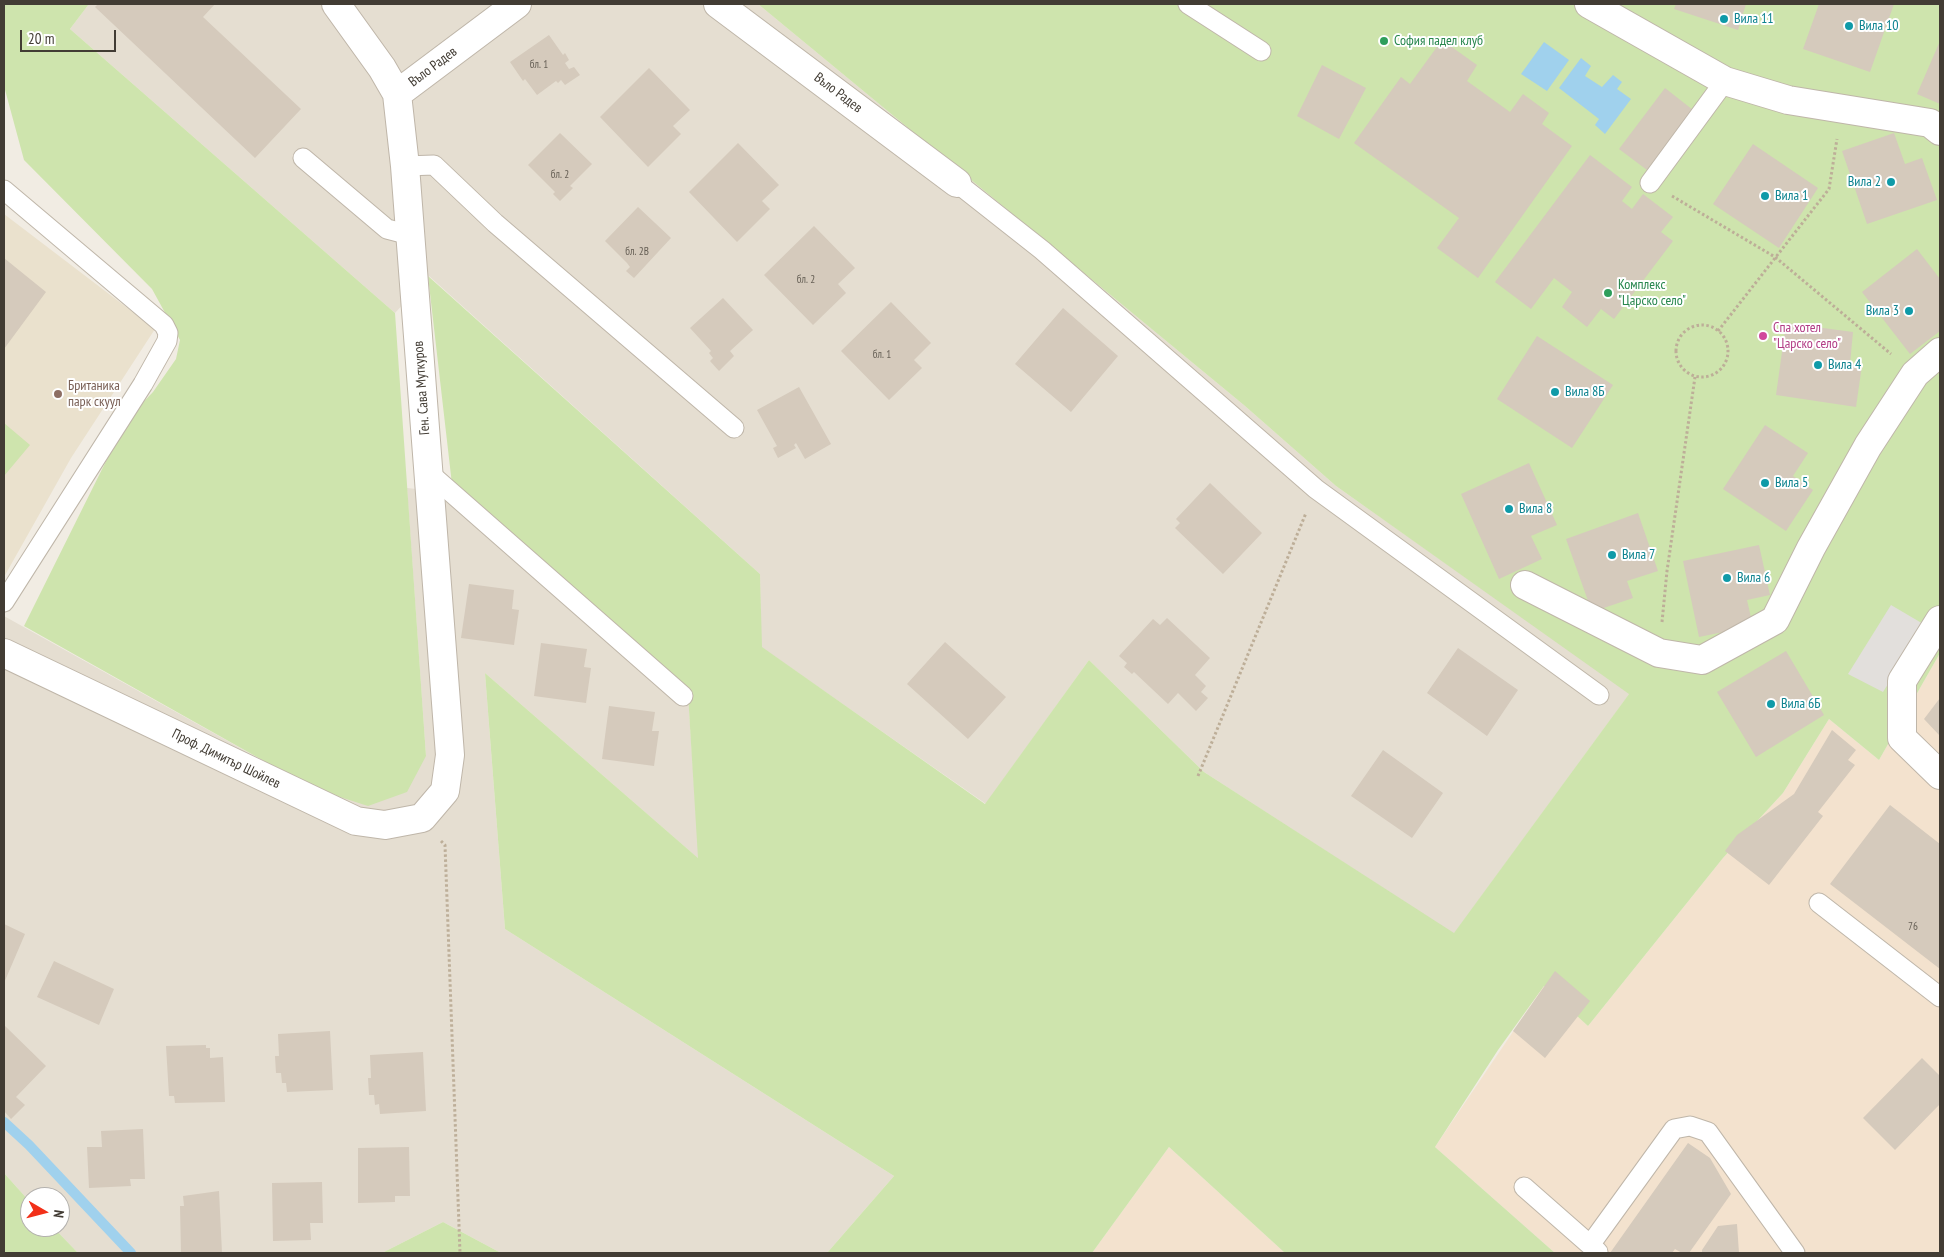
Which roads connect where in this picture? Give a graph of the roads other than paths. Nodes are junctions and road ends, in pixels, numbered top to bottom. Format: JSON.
{"nodes":[{"id":1,"x":336,"y":4,"type":"edge"},
{"id":2,"x":517,"y":4,"type":"edge"},
{"id":3,"x":718,"y":4,"type":"edge"},
{"id":4,"x":1188,"y":4,"type":"edge"},
{"id":5,"x":1589,"y":4,"type":"edge"},
{"id":6,"x":1262,"y":51,"type":"dead end"},
{"id":7,"x":1725,"y":81,"type":"junction"},
{"id":8,"x":396,"y":94,"type":"junction"},
{"id":9,"x":1940,"y":131,"type":"edge"},
{"id":10,"x":303,"y":158,"type":"dead end"},
{"id":11,"x":405,"y":166,"type":"junction"},
{"id":12,"x":957,"y":183,"type":"joint"},
{"id":13,"x":1650,"y":183,"type":"road end"},
{"id":14,"x":4,"y":190,"type":"edge"},
{"id":15,"x":410,"y":235,"type":"junction"},
{"id":16,"x":1940,"y":352,"type":"edge"},
{"id":17,"x":734,"y":428,"type":"dead end"},
{"id":18,"x":428,"y":472,"type":"junction"},
{"id":19,"x":1525,"y":585,"type":"dead end"},
{"id":20,"x":4,"y":602,"type":"edge"},
{"id":21,"x":1940,"y":620,"type":"edge"},
{"id":22,"x":4,"y":653,"type":"edge"},
{"id":23,"x":1599,"y":694,"type":"dead end"},
{"id":24,"x":683,"y":696,"type":"dead end"},
{"id":25,"x":1940,"y":774,"type":"edge"},
{"id":26,"x":422,"y":818,"type":"joint"},
{"id":27,"x":1819,"y":903,"type":"dead end"},
{"id":28,"x":1940,"y":997,"type":"edge"},
{"id":29,"x":1524,"y":1187,"type":"dead end"},
{"id":30,"x":1595,"y":1249,"type":"edge"},
{"id":31,"x":1795,"y":1253,"type":"edge"}],
"edges":[{"from":1,"to":8,"type":"street","name":"Ген. Сава Муткуров"},
{"from":2,"to":8,"type":"street","name":"Въло Радев"},
{"from":3,"to":12,"type":"street","name":"Въло Радев"},
{"from":4,"to":6,"type":"lane"},
{"from":5,"to":7,"type":"street"},
{"from":7,"to":9,"type":"street"},
{"from":7,"to":13,"type":"lane"},
{"from":8,"to":11,"type":"street","name":"Ген. Сава Муткуров"},
{"from":10,"to":15,"type":"lane"},
{"from":11,"to":15,"type":"street","name":"Ген. Сава Муткуров"},
{"from":11,"to":17,"type":"lane"},
{"from":12,"to":23,"type":"lane"},
{"from":14,"to":20,"type":"lane"},
{"from":15,"to":18,"type":"street","name":"Ген. Сава Муткуров"},
{"from":16,"to":19,"type":"street"},
{"from":18,"to":24,"type":"lane"},
{"from":18,"to":26,"type":"street","name":"Ген. Сава Муткуров"},
{"from":21,"to":25,"type":"street"},
{"from":22,"to":26,"type":"street","name":"Проф. Димитър Шойлев"},
{"from":27,"to":28,"type":"lane"},
{"from":29,"to":30,"type":"lane"},
{"from":30,"to":31,"type":"lane"}]}
